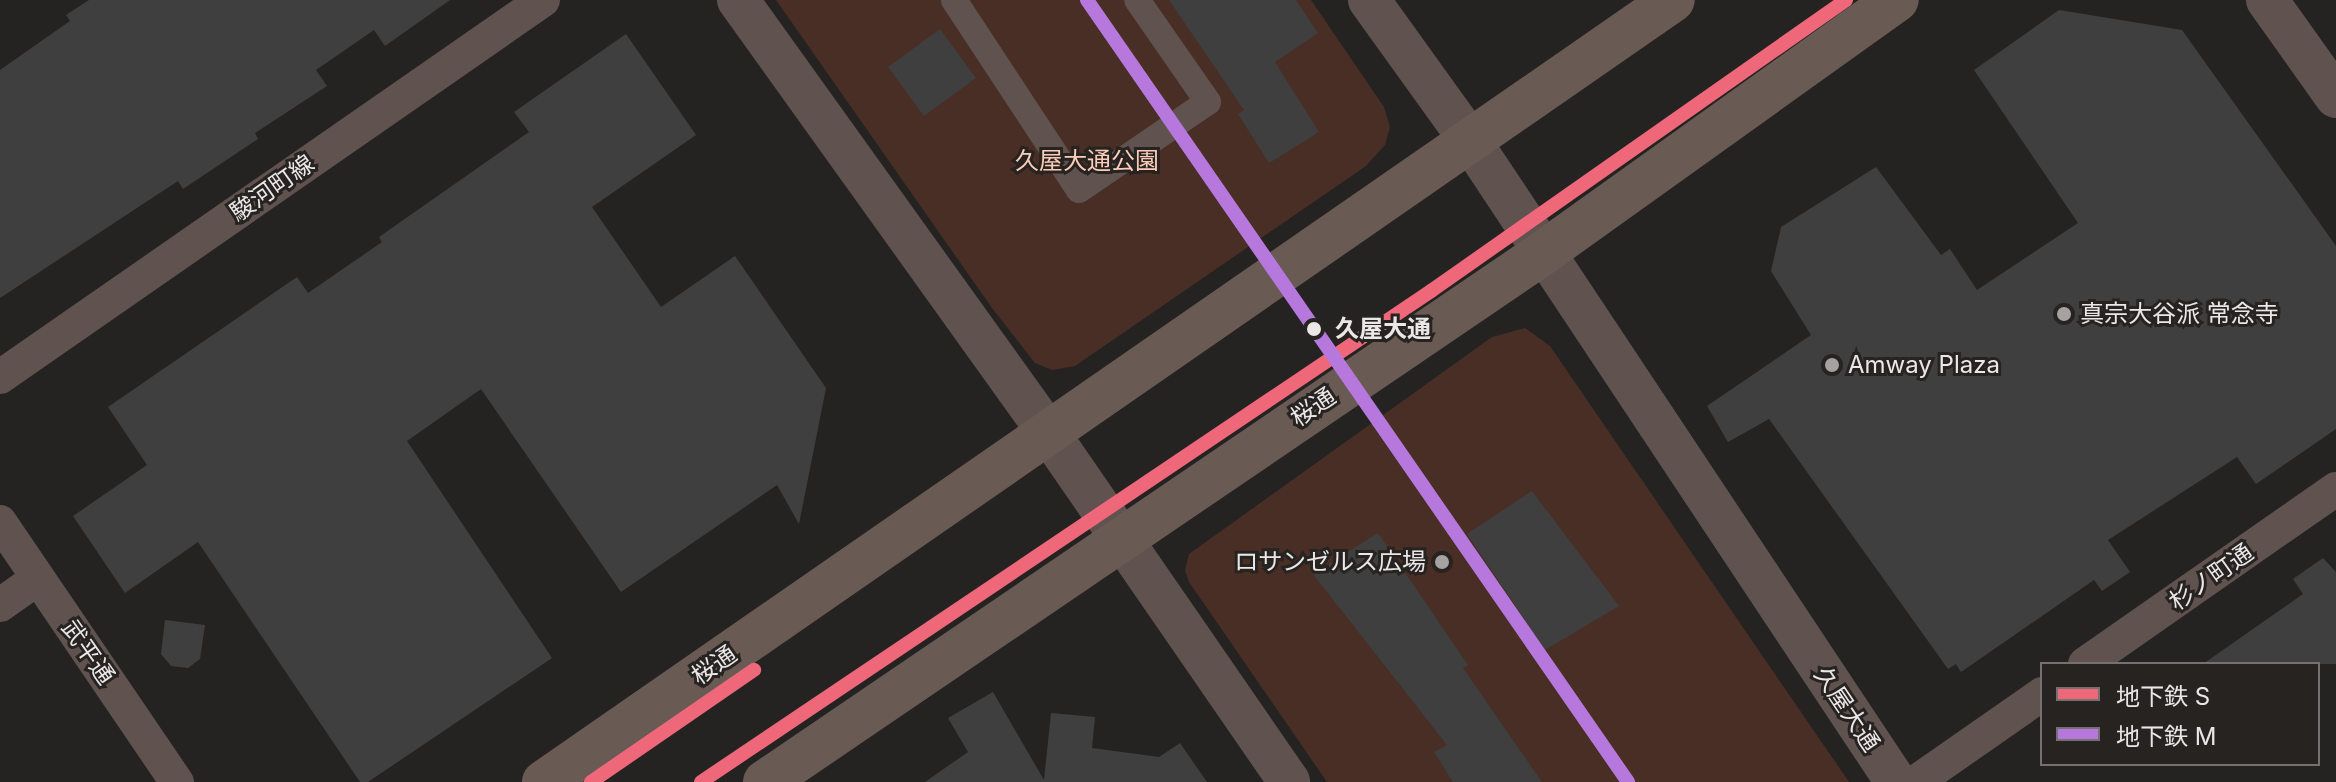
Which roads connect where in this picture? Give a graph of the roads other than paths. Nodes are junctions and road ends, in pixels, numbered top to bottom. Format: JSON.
{"nodes":[{"id":1,"x":543,"y":0,"type":"edge"},
{"id":2,"x":738,"y":0,"type":"edge"},
{"id":3,"x":954,"y":0,"type":"edge"},
{"id":4,"x":1137,"y":0,"type":"edge"},
{"id":5,"x":1369,"y":0,"type":"edge"},
{"id":6,"x":1673,"y":0,"type":"edge"},
{"id":7,"x":1897,"y":0,"type":"edge"},
{"id":8,"x":2267,"y":0,"type":"edge"},
{"id":9,"x":2336,"y":97,"type":"edge"},
{"id":10,"x":1469,"y":139,"type":"junction"},
{"id":11,"x":1543,"y":253,"type":"junction"},
{"id":12,"x":0,"y":377,"type":"edge"},
{"id":13,"x":1050,"y":435,"type":"junction"},
{"id":14,"x":2336,"y":489,"type":"edge"},
{"id":15,"x":0,"y":522,"type":"edge"},
{"id":16,"x":1120,"y":537,"type":"junction"},
{"id":17,"x":37,"y":579,"type":"junction"},
{"id":18,"x":0,"y":605,"type":"edge"},
{"id":19,"x":2088,"y":662,"type":"edge"},
{"id":20,"x":2040,"y":695,"type":"edge"},
{"id":21,"x":177,"y":782,"type":"edge"},
{"id":22,"x":544,"y":782,"type":"edge"},
{"id":23,"x":765,"y":782,"type":"edge"},
{"id":24,"x":1289,"y":782,"type":"edge"},
{"id":25,"x":1896,"y":782,"type":"edge"},
{"id":26,"x":1916,"y":782,"type":"edge"}],
"edges":[{"from":1,"to":12,"type":"street","name":"駿河町線"},
{"from":2,"to":13,"type":"street"},
{"from":3,"to":4,"type":"street"},
{"from":5,"to":10,"type":"street","name":"久屋大通"},
{"from":6,"to":10,"type":"highway","name":"桜通"},
{"from":7,"to":11,"type":"highway","name":"桜通"},
{"from":8,"to":9,"type":"street"},
{"from":10,"to":11,"type":"street","name":"久屋大通"},
{"from":10,"to":13,"type":"highway","name":"桜通"},
{"from":11,"to":16,"type":"highway","name":"桜通"},
{"from":11,"to":25,"type":"street","name":"久屋大通"},
{"from":13,"to":16,"type":"street"},
{"from":13,"to":22,"type":"highway","name":"桜通"},
{"from":14,"to":19,"type":"street","name":"杉ノ町通"},
{"from":15,"to":17,"type":"street","name":"武平通"},
{"from":16,"to":23,"type":"highway","name":"桜通"},
{"from":16,"to":24,"type":"street"},
{"from":17,"to":18,"type":"street"},
{"from":17,"to":21,"type":"street","name":"武平通"},
{"from":20,"to":26,"type":"street"}]}
